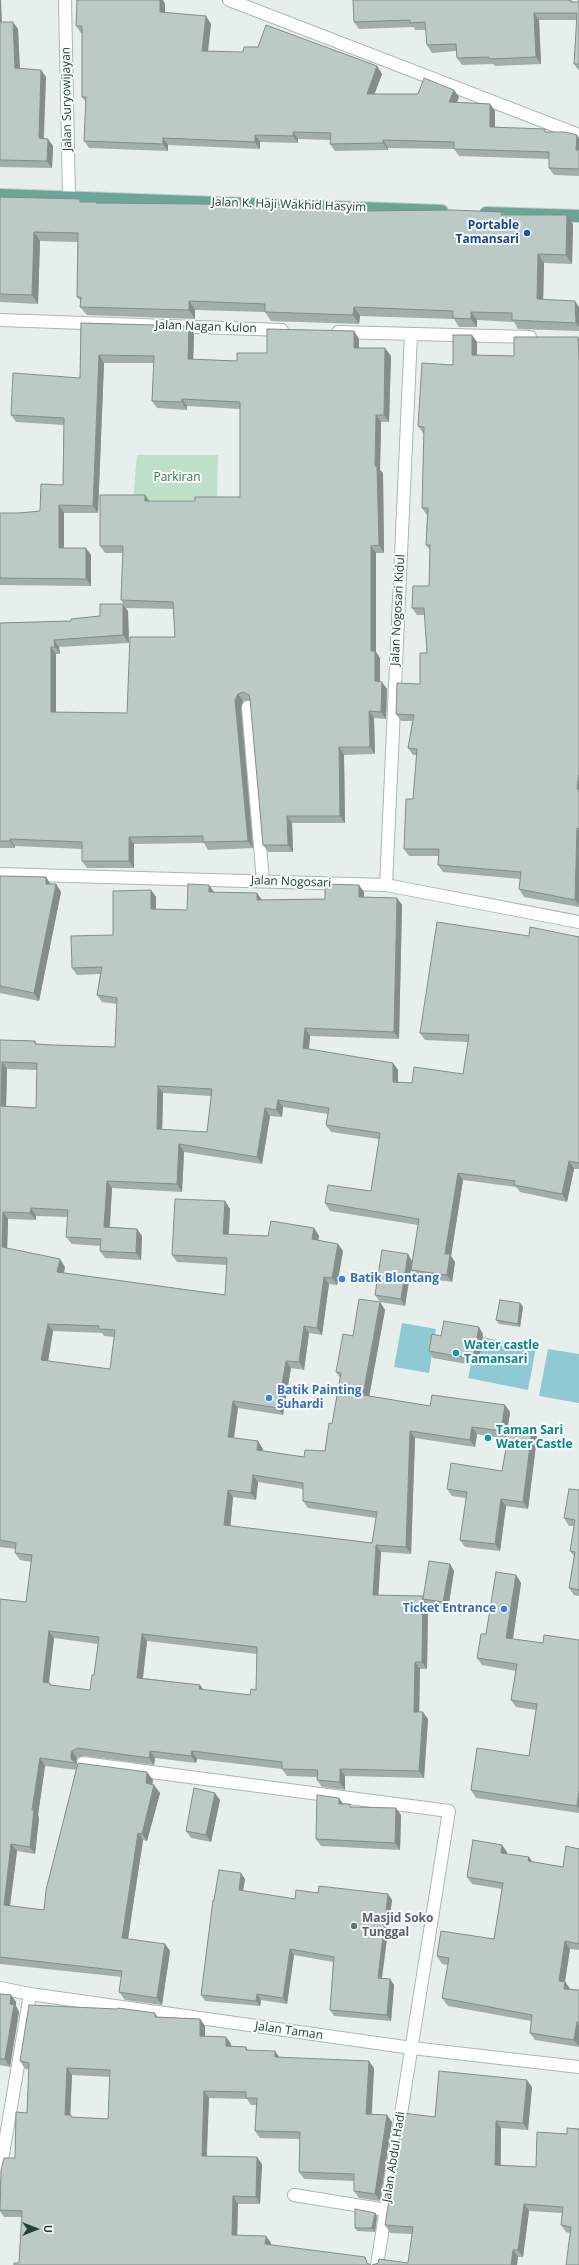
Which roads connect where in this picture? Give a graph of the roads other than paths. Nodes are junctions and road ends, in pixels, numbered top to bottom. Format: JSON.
{"nodes":[{"id":1,"x":64,"y":0,"type":"edge"},
{"id":2,"x":229,"y":0,"type":"edge"},
{"id":3,"x":579,"y":135,"type":"edge"},
{"id":4,"x":0,"y":195,"type":"edge"},
{"id":5,"x":69,"y":197,"type":"junction"},
{"id":6,"x":450,"y":211,"type":"edge"},
{"id":7,"x":474,"y":212,"type":"edge"},
{"id":8,"x":579,"y":216,"type":"edge"},
{"id":9,"x":0,"y":322,"type":"edge"},
{"id":10,"x":293,"y":330,"type":"edge"},
{"id":11,"x":324,"y":331,"type":"edge"},
{"id":12,"x":411,"y":334,"type":"junction"},
{"id":13,"x":541,"y":338,"type":"edge"},
{"id":14,"x":248,"y":707,"type":"edge"},
{"id":15,"x":0,"y":874,"type":"edge"},
{"id":16,"x":263,"y":880,"type":"junction"},
{"id":17,"x":386,"y":885,"type":"junction"},
{"id":18,"x":579,"y":922,"type":"edge"},
{"id":19,"x":83,"y":1763,"type":"edge"},
{"id":20,"x":0,"y":1988,"type":"edge"},
{"id":21,"x":30,"y":1994,"type":"junction"},
{"id":22,"x":412,"y":2048,"type":"junction"},
{"id":23,"x":579,"y":2067,"type":"edge"},
{"id":24,"x":0,"y":2172,"type":"edge"},
{"id":25,"x":294,"y":2195,"type":"dead end"},
{"id":26,"x":386,"y":2210,"type":"junction"},
{"id":27,"x":376,"y":2265,"type":"edge"}],
"edges":[{"from":1,"to":5,"type":"street","name":"Jalan Suryowijayan"},
{"from":2,"to":3,"type":"street"},
{"from":4,"to":5,"type":"main road","name":"Jalan K. Haji Wakhid Hasyim"},
{"from":5,"to":6,"type":"main road","name":"Jalan K. Haji Wakhid Hasyim"},
{"from":7,"to":8,"type":"main road"},
{"from":9,"to":10,"type":"street","name":"Jalan Nagan Kulon"},
{"from":11,"to":12,"type":"street"},
{"from":12,"to":13,"type":"street"},
{"from":12,"to":17,"type":"street","name":"Jalan Nogosari Kidul"},
{"from":14,"to":16,"type":"street"},
{"from":15,"to":16,"type":"street","name":"Jalan Nogosari"},
{"from":16,"to":17,"type":"street","name":"Jalan Nogosari"},
{"from":17,"to":18,"type":"street","name":"Jalan Nogosari"},
{"from":19,"to":22,"type":"street","name":"Jalan Abdul Hadi"},
{"from":20,"to":21,"type":"street","name":"Jalan Taman"},
{"from":21,"to":22,"type":"street","name":"Jalan Taman"},
{"from":21,"to":24,"type":"street"},
{"from":22,"to":23,"type":"street","name":"Jalan Taman"},
{"from":22,"to":26,"type":"street","name":"Jalan Abdul Hadi"},
{"from":25,"to":26,"type":"street"},
{"from":26,"to":27,"type":"street","name":"Jalan Abdul Hadi"}]}
